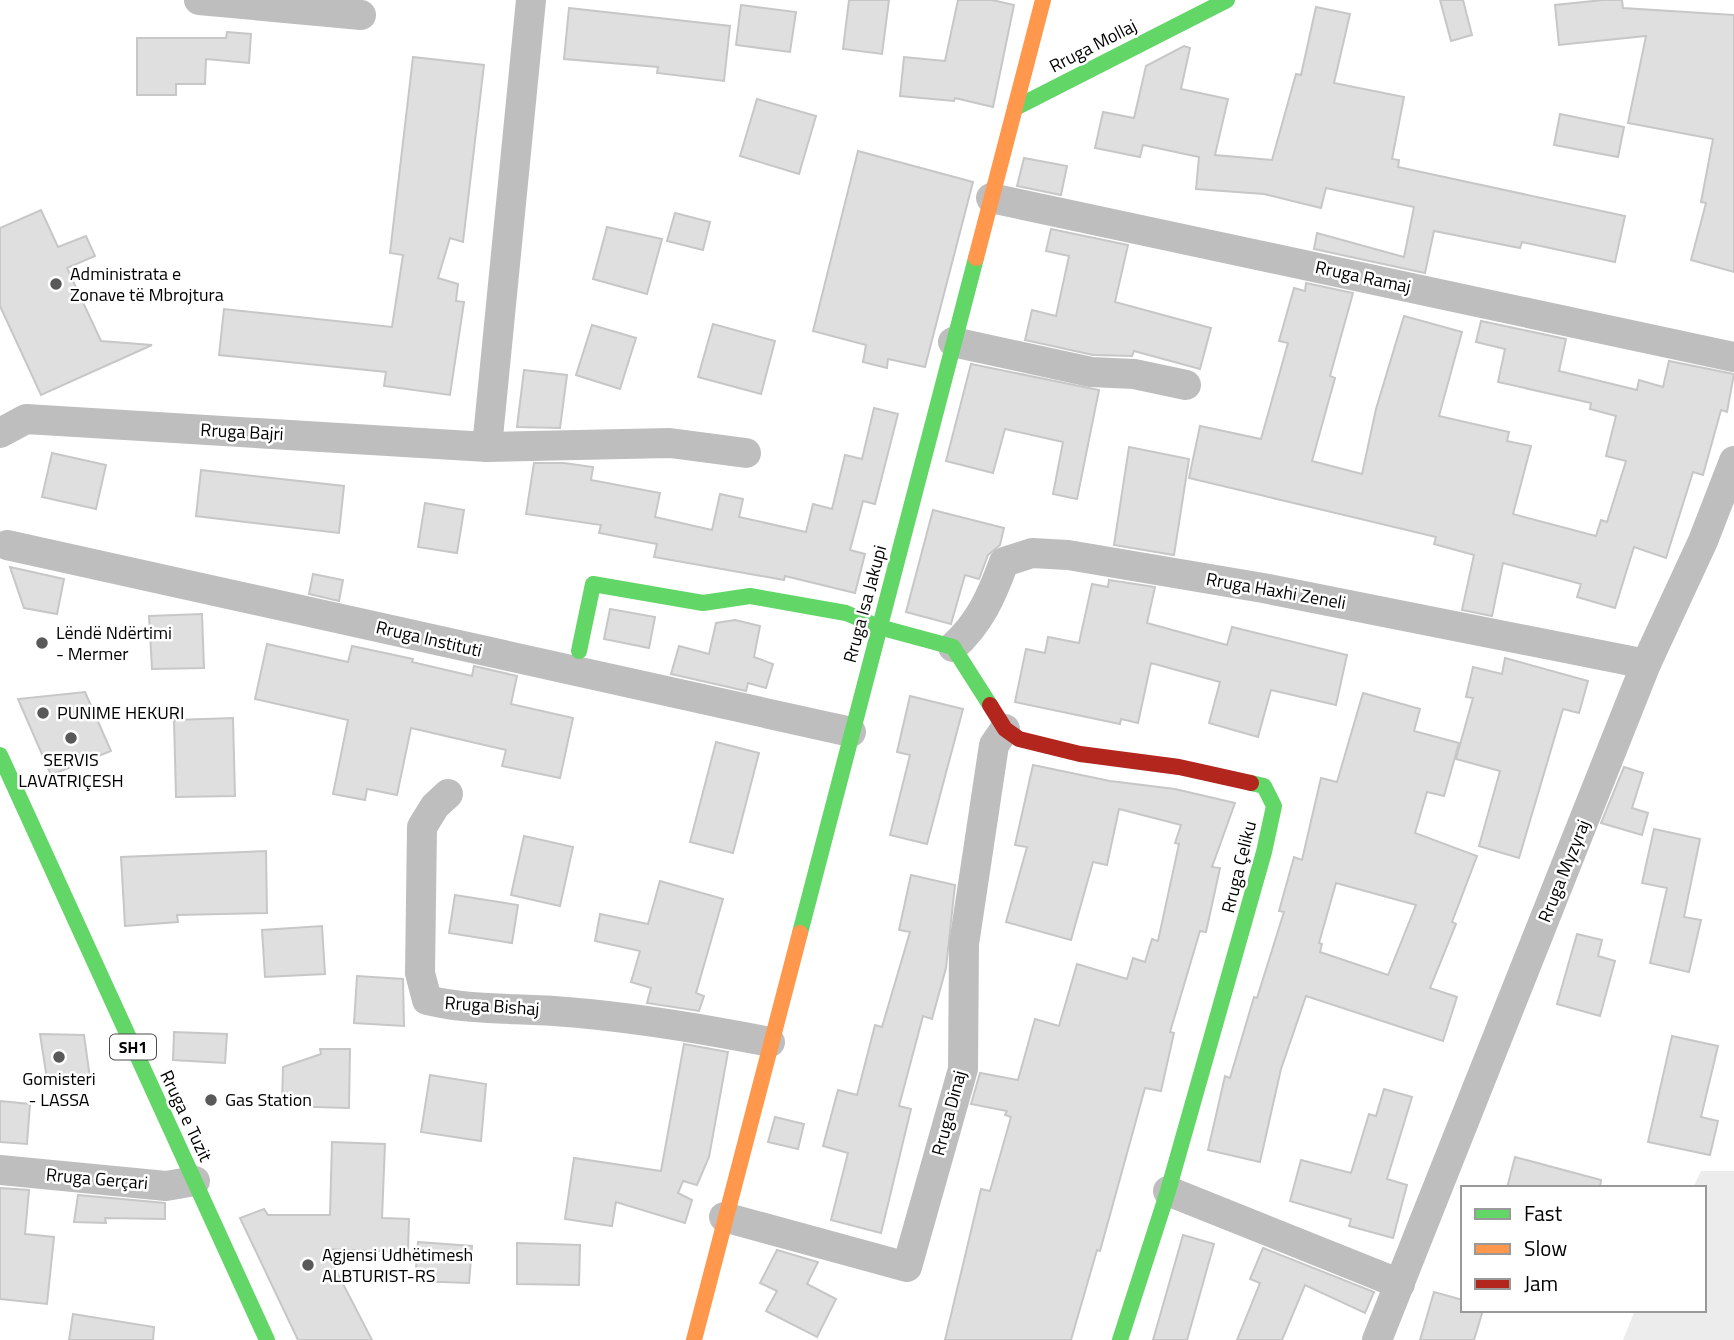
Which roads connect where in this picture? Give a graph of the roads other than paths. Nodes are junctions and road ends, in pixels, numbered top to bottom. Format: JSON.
{"nodes":[{"id":1,"x":199,"y":0,"type":"edge"},
{"id":2,"x":531,"y":0,"type":"edge"},
{"id":3,"x":1043,"y":0,"type":"edge"},
{"id":4,"x":1227,"y":0,"type":"edge"},
{"id":5,"x":361,"y":15,"type":"dead end"},
{"id":6,"x":1015,"y":108,"type":"junction"},
{"id":7,"x":991,"y":198,"type":"junction"},
{"id":8,"x":953,"y":342,"type":"junction"},
{"id":9,"x":1734,"y":357,"type":"edge"},
{"id":10,"x":1186,"y":385,"type":"dead end"},
{"id":11,"x":0,"y":433,"type":"edge"},
{"id":12,"x":487,"y":447,"type":"junction"},
{"id":13,"x":746,"y":453,"type":"dead end"},
{"id":14,"x":1734,"y":461,"type":"edge"},
{"id":15,"x":7,"y":545,"type":"dead end"},
{"id":16,"x":878,"y":627,"type":"junction"},
{"id":17,"x":953,"y":648,"type":"junction"},
{"id":18,"x":579,"y":651,"type":"dead end"},
{"id":19,"x":1646,"y":664,"type":"junction"},
{"id":20,"x":1005,"y":729,"type":"junction"},
{"id":21,"x":851,"y":732,"type":"junction"},
{"id":22,"x":0,"y":755,"type":"edge"},
{"id":23,"x":448,"y":794,"type":"dead end"},
{"id":24,"x":770,"y":1042,"type":"junction"},
{"id":25,"x":0,"y":1170,"type":"edge"},
{"id":26,"x":195,"y":1181,"type":"junction"},
{"id":27,"x":1168,"y":1191,"type":"junction"},
{"id":28,"x":724,"y":1217,"type":"junction"},
{"id":29,"x":1400,"y":1284,"type":"junction"},
{"id":30,"x":267,"y":1340,"type":"edge"},
{"id":31,"x":694,"y":1340,"type":"edge"},
{"id":32,"x":1120,"y":1340,"type":"edge"},
{"id":33,"x":1377,"y":1340,"type":"edge"}],
"edges":[{"from":1,"to":5,"type":"street"},
{"from":2,"to":12,"type":"street"},
{"from":3,"to":6,"type":"street","name":"Rruga Isa Jakupi"},
{"from":4,"to":6,"type":"street","name":"Rruga Mollaj"},
{"from":6,"to":7,"type":"street","name":"Rruga Isa Jakupi"},
{"from":7,"to":8,"type":"street","name":"Rruga Isa Jakupi"},
{"from":7,"to":9,"type":"street","name":"Rruga Ramaj"},
{"from":8,"to":10,"type":"street"},
{"from":8,"to":16,"type":"street","name":"Rruga Isa Jakupi"},
{"from":11,"to":12,"type":"street","name":"Rruga Bajri"},
{"from":12,"to":13,"type":"street","name":"Rruga Bajri"},
{"from":14,"to":19,"type":"street","name":"Rruga Myzyraj"},
{"from":15,"to":21,"type":"street","name":"Rruga Instituti"},
{"from":16,"to":17,"type":"street"},
{"from":16,"to":18,"type":"street"},
{"from":16,"to":21,"type":"street","name":"Rruga Isa Jakupi"},
{"from":17,"to":19,"type":"street","name":"Rruga Haxhi Zeneli"},
{"from":17,"to":20,"type":"street"},
{"from":19,"to":29,"type":"street","name":"Rruga Myzyraj"},
{"from":20,"to":27,"type":"street","name":"Rruga Çeliku"},
{"from":20,"to":28,"type":"street","name":"Rruga Dinaj"},
{"from":21,"to":24,"type":"street","name":"Rruga Isa Jakupi"},
{"from":22,"to":26,"type":"street","name":"Rruga e Tuzit","number":"SH1"},
{"from":23,"to":24,"type":"street","name":"Rruga Bishaj"},
{"from":24,"to":28,"type":"street","name":"Rruga Isa Jakupi"},
{"from":25,"to":26,"type":"street","name":"Rruga Gerçari"},
{"from":26,"to":30,"type":"street","name":"Rruga e Tuzit","number":"SH1"},
{"from":27,"to":29,"type":"street"},
{"from":27,"to":32,"type":"street","name":"Rruga Çeliku"},
{"from":28,"to":31,"type":"street","name":"Rruga Isa Jakupi"},
{"from":29,"to":33,"type":"street","name":"Rruga Myzyraj"}]}
